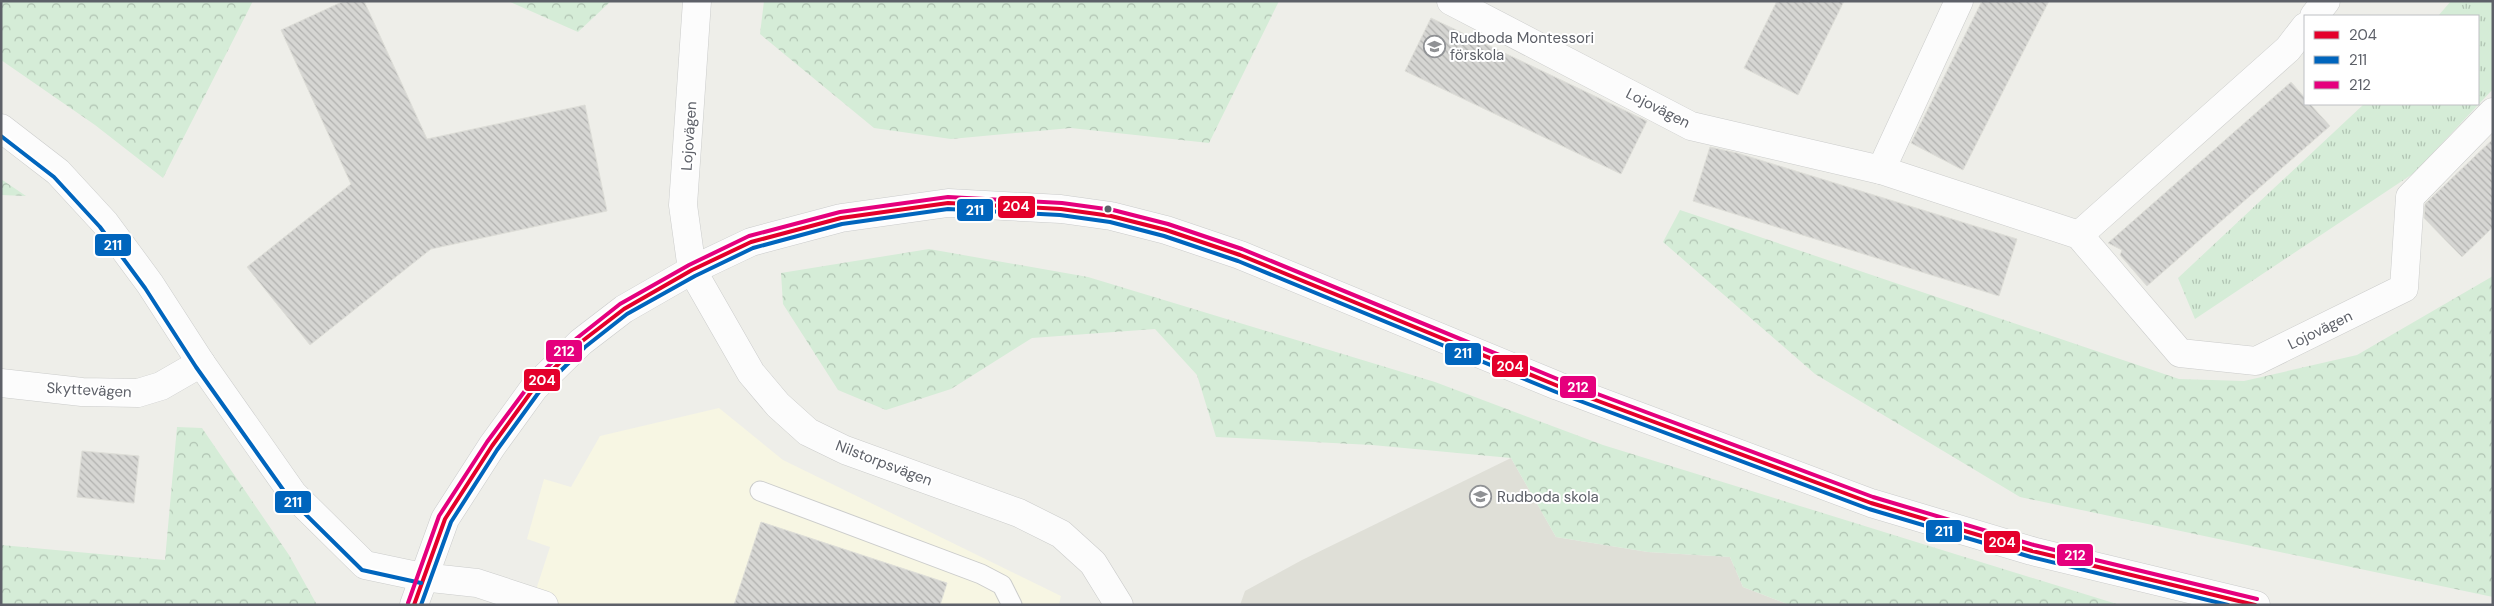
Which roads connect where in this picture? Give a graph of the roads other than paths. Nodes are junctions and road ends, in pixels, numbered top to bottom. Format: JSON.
{"nodes":[{"id":1,"x":697,"y":1,"type":"edge"},
{"id":2,"x":1451,"y":1,"type":"edge"},
{"id":3,"x":1959,"y":1,"type":"edge"},
{"id":4,"x":2326,"y":1,"type":"edge"},
{"id":5,"x":2315,"y":15,"type":"edge"},
{"id":6,"x":2304,"y":29,"type":"edge"},
{"id":7,"x":2493,"y":112,"type":"edge"},
{"id":8,"x":1,"y":128,"type":"edge"},
{"id":9,"x":1881,"y":170,"type":"junction"},
{"id":10,"x":2079,"y":235,"type":"junction"},
{"id":11,"x":692,"y":270,"type":"junction"},
{"id":12,"x":201,"y":363,"type":"junction"},
{"id":13,"x":1,"y":383,"type":"edge"},
{"id":14,"x":760,"y":490,"type":"dead end"},
{"id":15,"x":422,"y":577,"type":"junction"},
{"id":16,"x":414,"y":605,"type":"edge"},
{"id":17,"x":544,"y":605,"type":"edge"},
{"id":18,"x":1012,"y":605,"type":"edge"},
{"id":19,"x":1119,"y":605,"type":"edge"},
{"id":20,"x":2256,"y":605,"type":"edge"}],
"edges":[{"from":1,"to":11,"type":"street","name":"Lojovägen"},
{"from":2,"to":9,"type":"street","name":"Lojovägen"},
{"from":3,"to":9,"type":"street"},
{"from":4,"to":5,"type":"street"},
{"from":6,"to":10,"type":"street"},
{"from":7,"to":10,"type":"street","name":"Lojovägen"},
{"from":8,"to":12,"type":"street"},
{"from":9,"to":10,"type":"street","name":"Lojovägen"},
{"from":11,"to":15,"type":"street"},
{"from":11,"to":19,"type":"street","name":"Nilstorpsvägen"},
{"from":11,"to":20,"type":"street"},
{"from":12,"to":13,"type":"street","name":"Skyttevägen"},
{"from":12,"to":15,"type":"street"},
{"from":14,"to":18,"type":"lane"},
{"from":15,"to":16,"type":"street"},
{"from":15,"to":17,"type":"street"}]}
